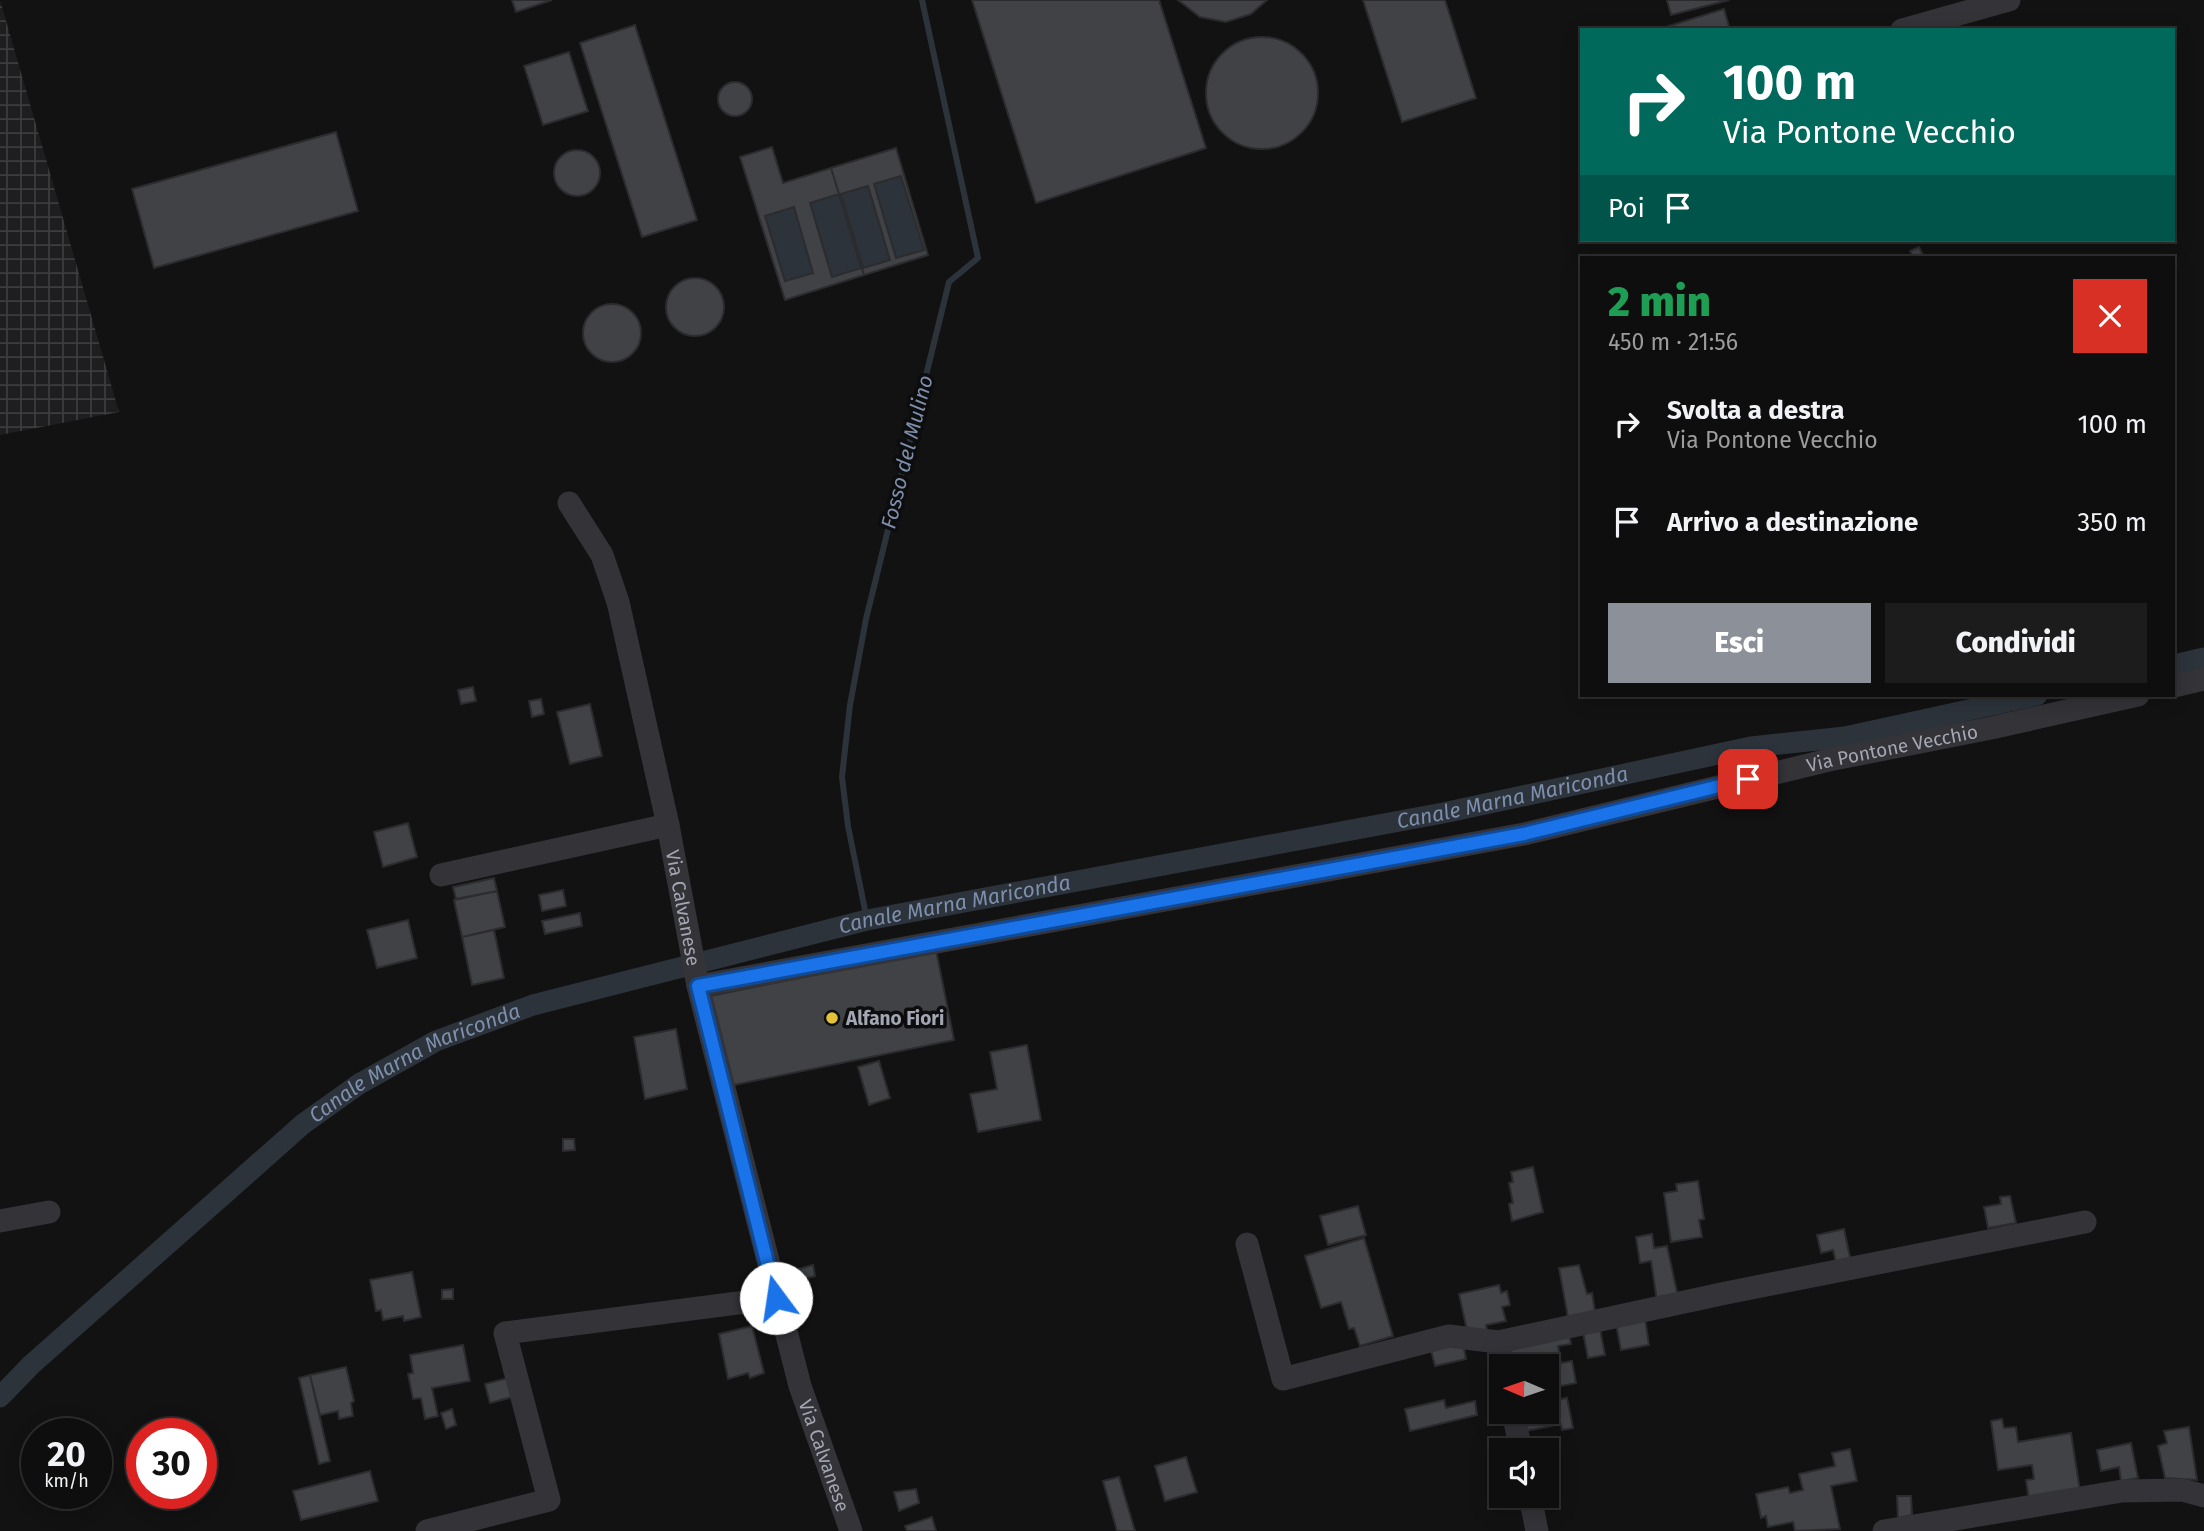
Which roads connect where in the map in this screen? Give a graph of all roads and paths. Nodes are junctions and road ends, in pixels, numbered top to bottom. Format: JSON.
{"nodes":[{"id":1,"x":2009,"y":0,"type":"edge"},
{"id":2,"x":1909,"y":28,"type":"edge"},
{"id":3,"x":569,"y":503,"type":"dead end"},
{"id":4,"x":2204,"y":679,"type":"edge"},
{"id":5,"x":2175,"y":686,"type":"edge"},
{"id":6,"x":2129,"y":697,"type":"edge"},
{"id":7,"x":668,"y":825,"type":"junction"},
{"id":8,"x":441,"y":875,"type":"dead end"},
{"id":9,"x":697,"y":982,"type":"junction"},
{"id":10,"x":49,"y":1212,"type":"dead end"},
{"id":11,"x":0,"y":1222,"type":"edge"},
{"id":12,"x":2085,"y":1223,"type":"dead end"},
{"id":13,"x":1247,"y":1244,"type":"dead end"},
{"id":14,"x":776,"y":1298,"type":"junction"},
{"id":15,"x":1499,"y":1342,"type":"junction"},
{"id":16,"x":1501,"y":1354,"type":"edge"},
{"id":17,"x":2204,"y":1496,"type":"edge"},
{"id":18,"x":1532,"y":1508,"type":"edge"},
{"id":19,"x":427,"y":1531,"type":"edge"},
{"id":20,"x":851,"y":1531,"type":"edge"},
{"id":21,"x":1537,"y":1531,"type":"edge"},
{"id":22,"x":1885,"y":1531,"type":"edge"}],
"edges":[{"from":1,"to":2,"type":"street"},
{"from":3,"to":7,"type":"street","name":"Via Calvanese"},
{"from":4,"to":5,"type":"street"},
{"from":6,"to":9,"type":"street","name":"Via Pontone Vecchio"},
{"from":7,"to":8,"type":"street"},
{"from":7,"to":9,"type":"street","name":"Via Calvanese"},
{"from":9,"to":14,"type":"street","name":"Via Calvanese"},
{"from":10,"to":11,"type":"street"},
{"from":12,"to":15,"type":"street"},
{"from":13,"to":15,"type":"street"},
{"from":14,"to":19,"type":"street"},
{"from":14,"to":20,"type":"street","name":"Via Calvanese"},
{"from":15,"to":16,"type":"street"},
{"from":17,"to":22,"type":"street"},
{"from":18,"to":21,"type":"street"}]}
